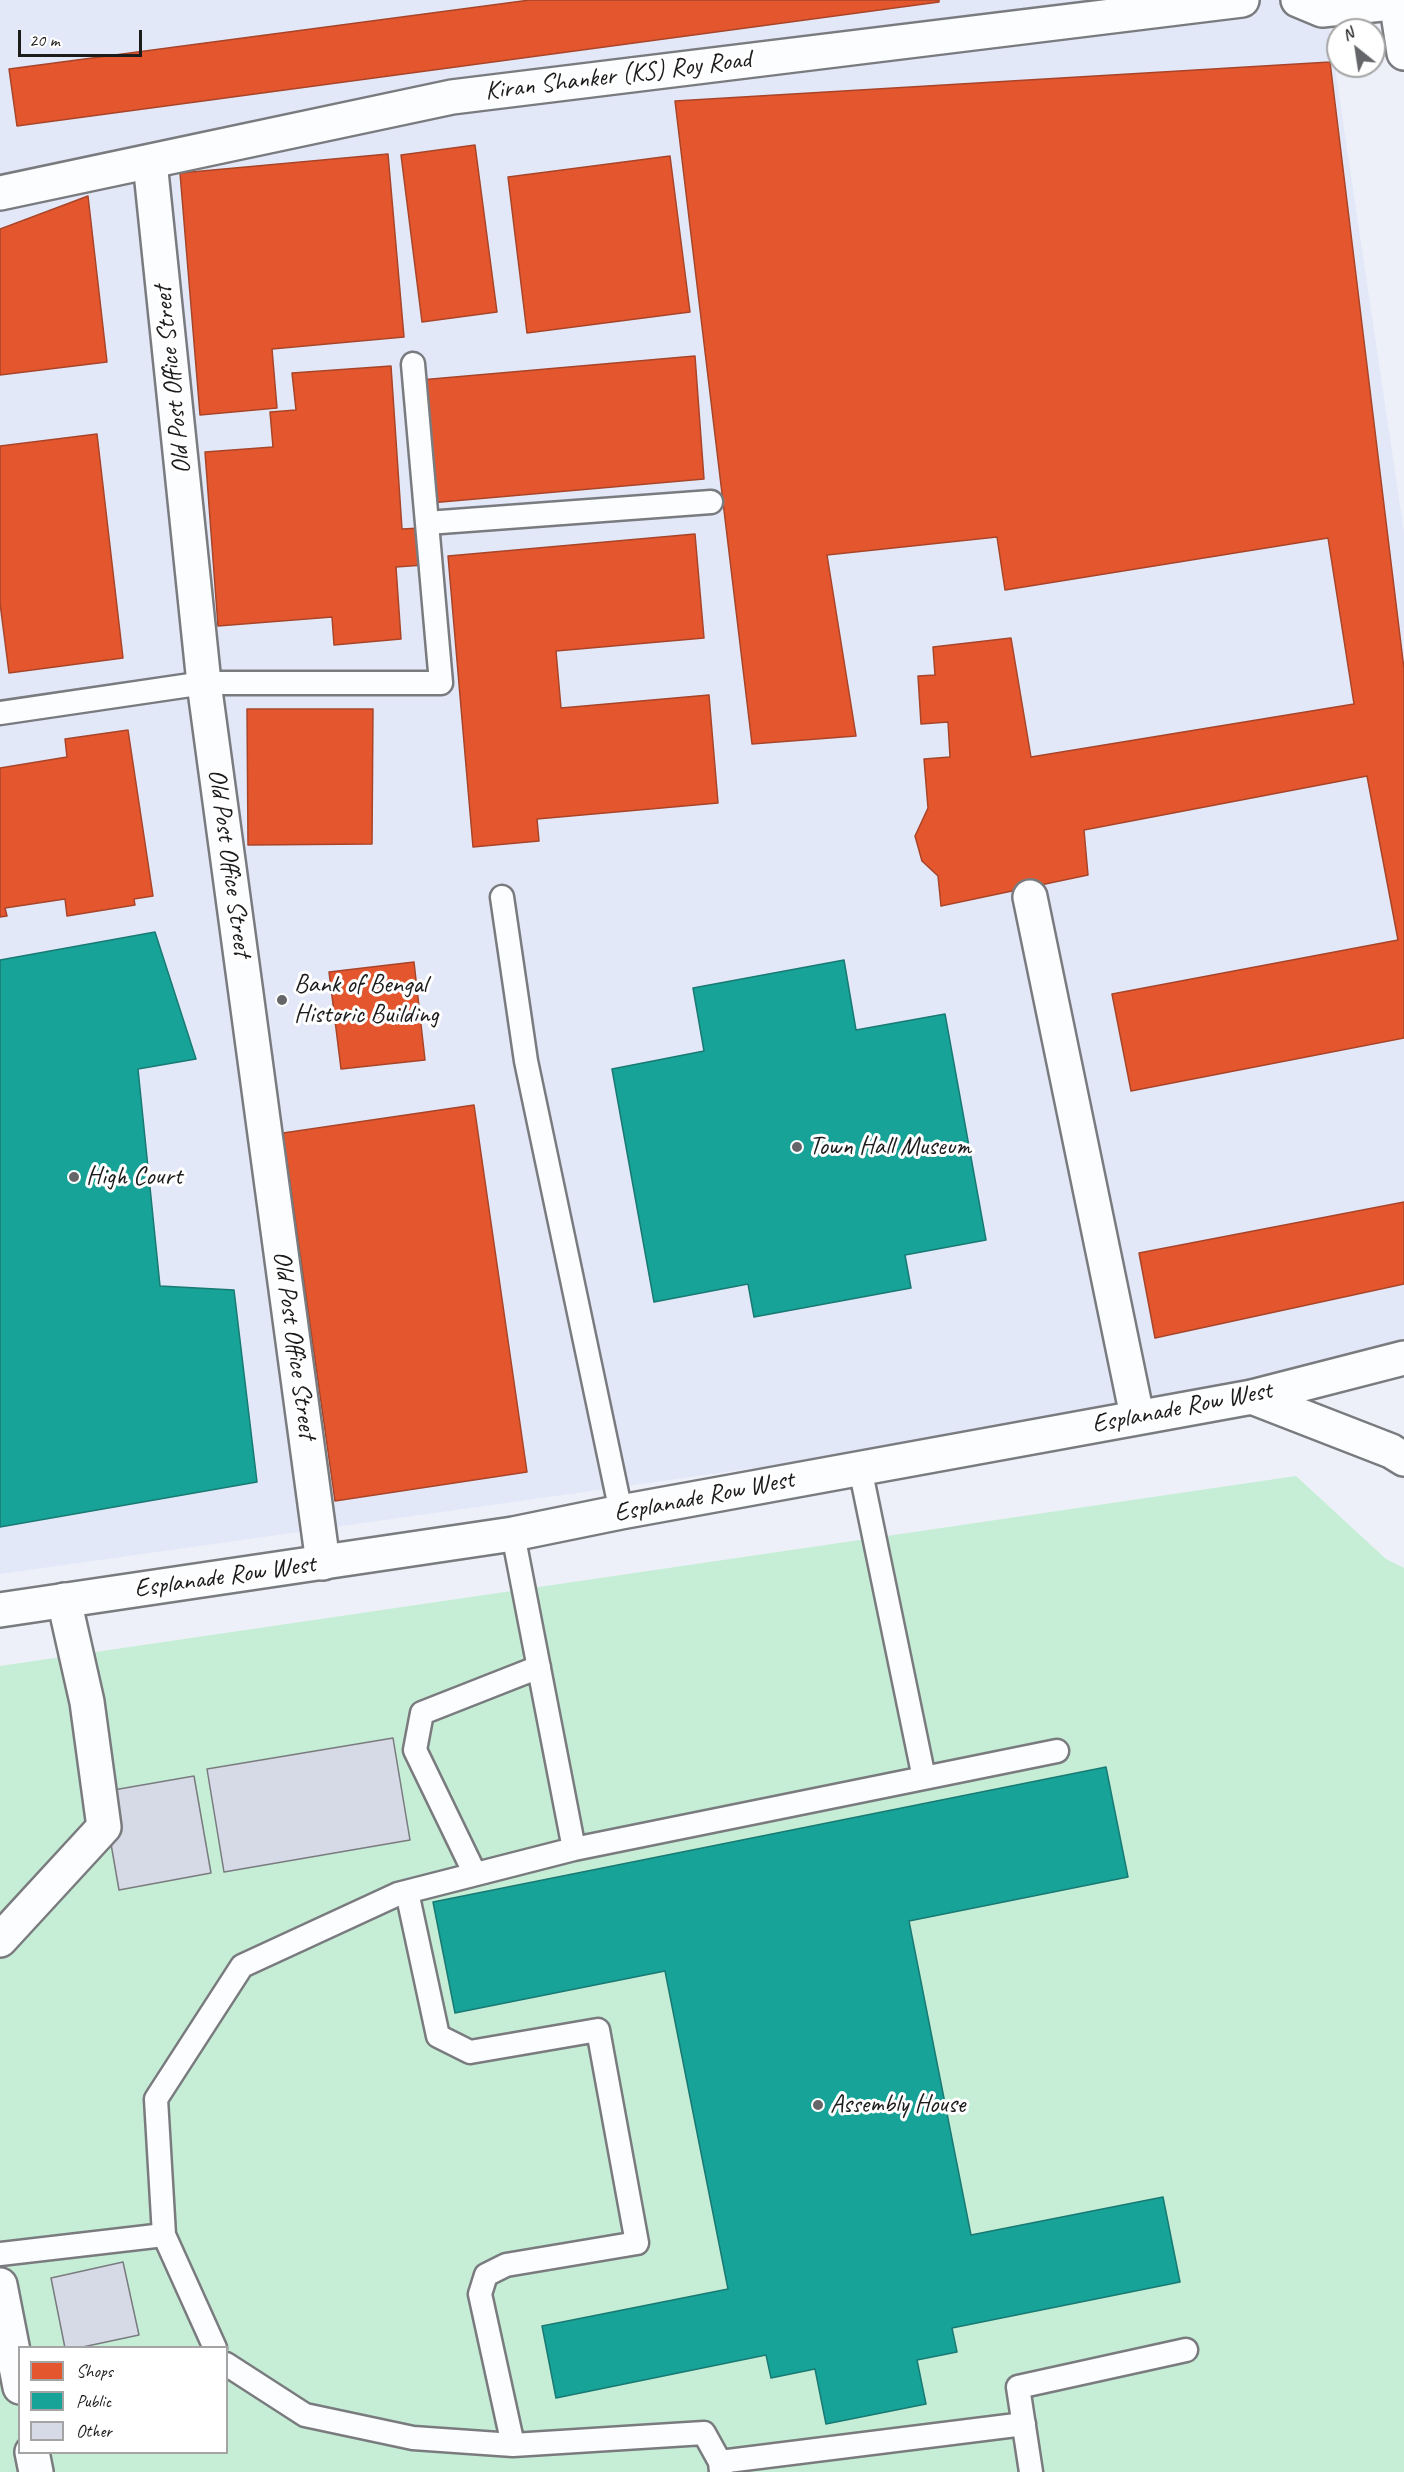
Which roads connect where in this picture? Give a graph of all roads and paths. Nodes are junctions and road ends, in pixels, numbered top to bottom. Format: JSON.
{"nodes":[{"id":1,"x":1242,"y":0,"type":"edge"},
{"id":2,"x":1298,"y":0,"type":"edge"},
{"id":3,"x":1399,"y":2,"type":"edge"},
{"id":4,"x":1404,"y":53,"type":"edge"},
{"id":5,"x":150,"y":162,"type":"junction"},
{"id":6,"x":0,"y":194,"type":"edge"},
{"id":7,"x":413,"y":364,"type":"dead end"},
{"id":8,"x":711,"y":502,"type":"dead end"},
{"id":9,"x":427,"y":523,"type":"junction"},
{"id":10,"x":204,"y":683,"type":"junction"},
{"id":11,"x":0,"y":713,"type":"edge"},
{"id":12,"x":502,"y":897,"type":"dead end"},
{"id":13,"x":1030,"y":897,"type":"dead end"},
{"id":14,"x":1404,"y":1358,"type":"edge"},
{"id":15,"x":1252,"y":1396,"type":"junction"},
{"id":16,"x":1137,"y":1416,"type":"junction"},
{"id":17,"x":1404,"y":1459,"type":"edge"},
{"id":18,"x":860,"y":1468,"type":"junction"},
{"id":19,"x":621,"y":1512,"type":"junction"},
{"id":20,"x":513,"y":1534,"type":"junction"},
{"id":21,"x":323,"y":1563,"type":"junction"},
{"id":22,"x":64,"y":1600,"type":"junction"},
{"id":23,"x":0,"y":1610,"type":"edge"},
{"id":24,"x":538,"y":1667,"type":"junction"},
{"id":25,"x":1058,"y":1751,"type":"dead end"},
{"id":26,"x":924,"y":1778,"type":"junction"},
{"id":27,"x":574,"y":1849,"type":"junction"},
{"id":28,"x":475,"y":1874,"type":"junction"},
{"id":29,"x":407,"y":1892,"type":"junction"},
{"id":30,"x":0,"y":1940,"type":"edge"},
{"id":31,"x":164,"y":2235,"type":"junction"},
{"id":32,"x":0,"y":2254,"type":"edge"},
{"id":33,"x":0,"y":2285,"type":"edge"},
{"id":34,"x":214,"y":2346,"type":"edge"},
{"id":35,"x":1186,"y":2350,"type":"dead end"},
{"id":36,"x":228,"y":2365,"type":"edge"},
{"id":37,"x":18,"y":2377,"type":"edge"},
{"id":38,"x":1024,"y":2424,"type":"junction"},
{"id":39,"x":513,"y":2445,"type":"junction"},
{"id":40,"x":32,"y":2454,"type":"edge"},
{"id":41,"x":720,"y":2467,"type":"edge"},
{"id":42,"x":36,"y":2472,"type":"edge"},
{"id":43,"x":1031,"y":2472,"type":"edge"}],
"edges":[{"from":1,"to":5,"type":"street","name":"Kiran Shanker (KS) Roy Road"},
{"from":2,"to":3,"type":"street"},
{"from":3,"to":4,"type":"street"},
{"from":5,"to":6,"type":"street","name":"Kiran Shanker (KS) Roy Road"},
{"from":5,"to":10,"type":"street","name":"Old Post Office Street"},
{"from":7,"to":9,"type":"lane"},
{"from":8,"to":9,"type":"lane"},
{"from":9,"to":10,"type":"lane"},
{"from":10,"to":11,"type":"lane"},
{"from":10,"to":21,"type":"street","name":"Old Post Office Street"},
{"from":12,"to":19,"type":"lane"},
{"from":13,"to":16,"type":"street"},
{"from":14,"to":15,"type":"street","name":"Esplanade Row West"},
{"from":15,"to":16,"type":"street","name":"Esplanade Row West"},
{"from":15,"to":17,"type":"street"},
{"from":16,"to":18,"type":"street","name":"Esplanade Row West"},
{"from":18,"to":19,"type":"street","name":"Esplanade Row West"},
{"from":18,"to":26,"type":"lane"},
{"from":19,"to":20,"type":"street","name":"Esplanade Row West"},
{"from":20,"to":21,"type":"street","name":"Esplanade Row West"},
{"from":20,"to":24,"type":"lane"},
{"from":21,"to":22,"type":"street","name":"Esplanade Row West"},
{"from":22,"to":23,"type":"street","name":"Esplanade Row West"},
{"from":22,"to":30,"type":"street"},
{"from":24,"to":27,"type":"lane"},
{"from":24,"to":28,"type":"lane"},
{"from":25,"to":26,"type":"lane"},
{"from":26,"to":27,"type":"lane"},
{"from":27,"to":28,"type":"lane"},
{"from":28,"to":29,"type":"lane"},
{"from":29,"to":31,"type":"lane"},
{"from":29,"to":39,"type":"lane"},
{"from":31,"to":32,"type":"lane"},
{"from":31,"to":34,"type":"lane"},
{"from":33,"to":37,"type":"street"},
{"from":35,"to":38,"type":"lane"},
{"from":36,"to":39,"type":"lane"},
{"from":38,"to":41,"type":"lane"},
{"from":38,"to":43,"type":"lane"},
{"from":39,"to":41,"type":"lane"},
{"from":40,"to":42,"type":"street"}]}
